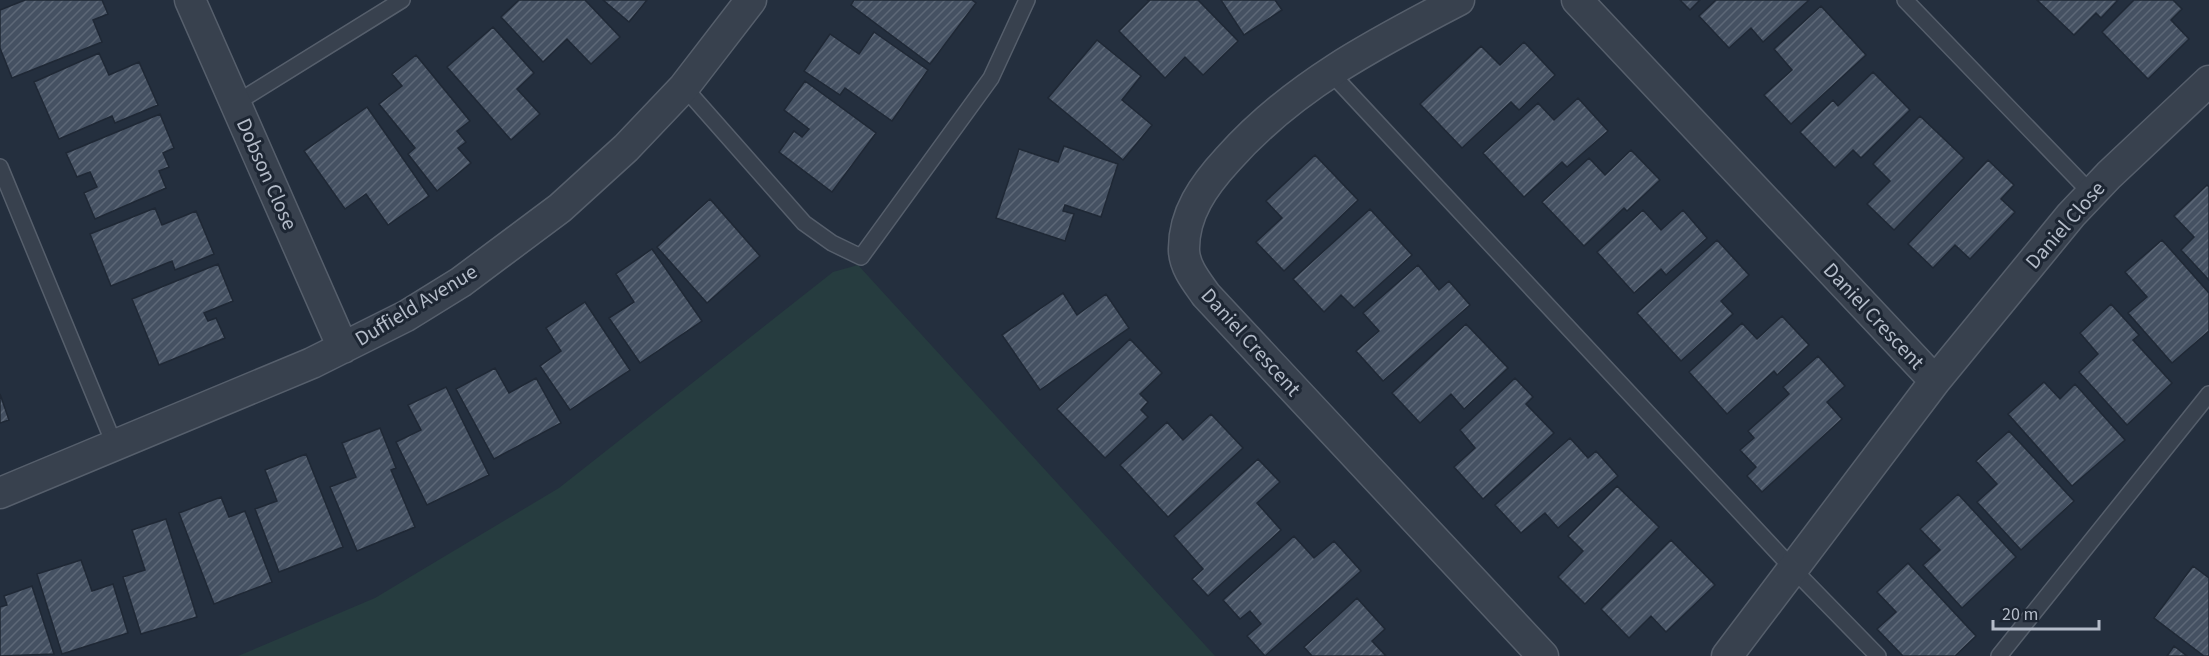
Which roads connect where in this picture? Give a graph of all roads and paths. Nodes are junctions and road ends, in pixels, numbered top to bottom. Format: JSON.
{"nodes":[{"id":1,"x":190,"y":0,"type":"edge"},
{"id":2,"x":402,"y":0,"type":"edge"},
{"id":3,"x":751,"y":0,"type":"edge"},
{"id":4,"x":1027,"y":0,"type":"edge"},
{"id":5,"x":1459,"y":0,"type":"edge"},
{"id":6,"x":1577,"y":0,"type":"edge"},
{"id":7,"x":1905,"y":0,"type":"edge"},
{"id":8,"x":1330,"y":72,"type":"junction"},
{"id":9,"x":2209,"y":81,"type":"edge"},
{"id":10,"x":684,"y":87,"type":"junction"},
{"id":11,"x":236,"y":103,"type":"junction"},
{"id":12,"x":0,"y":167,"type":"edge"},
{"id":13,"x":2091,"y":193,"type":"junction"},
{"id":14,"x":343,"y":348,"type":"junction"},
{"id":15,"x":1935,"y":381,"type":"junction"},
{"id":16,"x":2209,"y":394,"type":"edge"},
{"id":17,"x":115,"y":446,"type":"junction"},
{"id":18,"x":0,"y":493,"type":"edge"},
{"id":19,"x":1794,"y":570,"type":"junction"},
{"id":20,"x":1543,"y":656,"type":"edge"},
{"id":21,"x":1727,"y":656,"type":"edge"},
{"id":22,"x":1878,"y":656,"type":"edge"},
{"id":23,"x":1999,"y":656,"type":"edge"}],
"edges":[{"from":1,"to":11,"type":"street","name":"Dobson Close"},
{"from":2,"to":11,"type":"lane"},
{"from":3,"to":10,"type":"street","name":"Duffield Avenue"},
{"from":4,"to":10,"type":"lane"},
{"from":5,"to":8,"type":"street","name":"Daniel Crescent"},
{"from":6,"to":15,"type":"street","name":"Daniel Crescent"},
{"from":7,"to":13,"type":"lane"},
{"from":8,"to":19,"type":"lane"},
{"from":8,"to":20,"type":"street","name":"Daniel Crescent"},
{"from":9,"to":13,"type":"street","name":"Daniel Close"},
{"from":10,"to":14,"type":"street","name":"Duffield Avenue"},
{"from":11,"to":14,"type":"street","name":"Dobson Close"},
{"from":12,"to":17,"type":"lane"},
{"from":13,"to":15,"type":"street","name":"Daniel Close"},
{"from":14,"to":17,"type":"street","name":"Duffield Avenue"},
{"from":15,"to":19,"type":"street","name":"Daniel Crescent"},
{"from":16,"to":23,"type":"lane"},
{"from":17,"to":18,"type":"street","name":"Duffield Avenue"},
{"from":19,"to":21,"type":"street","name":"Daniel Crescent"},
{"from":19,"to":22,"type":"lane"}]}
